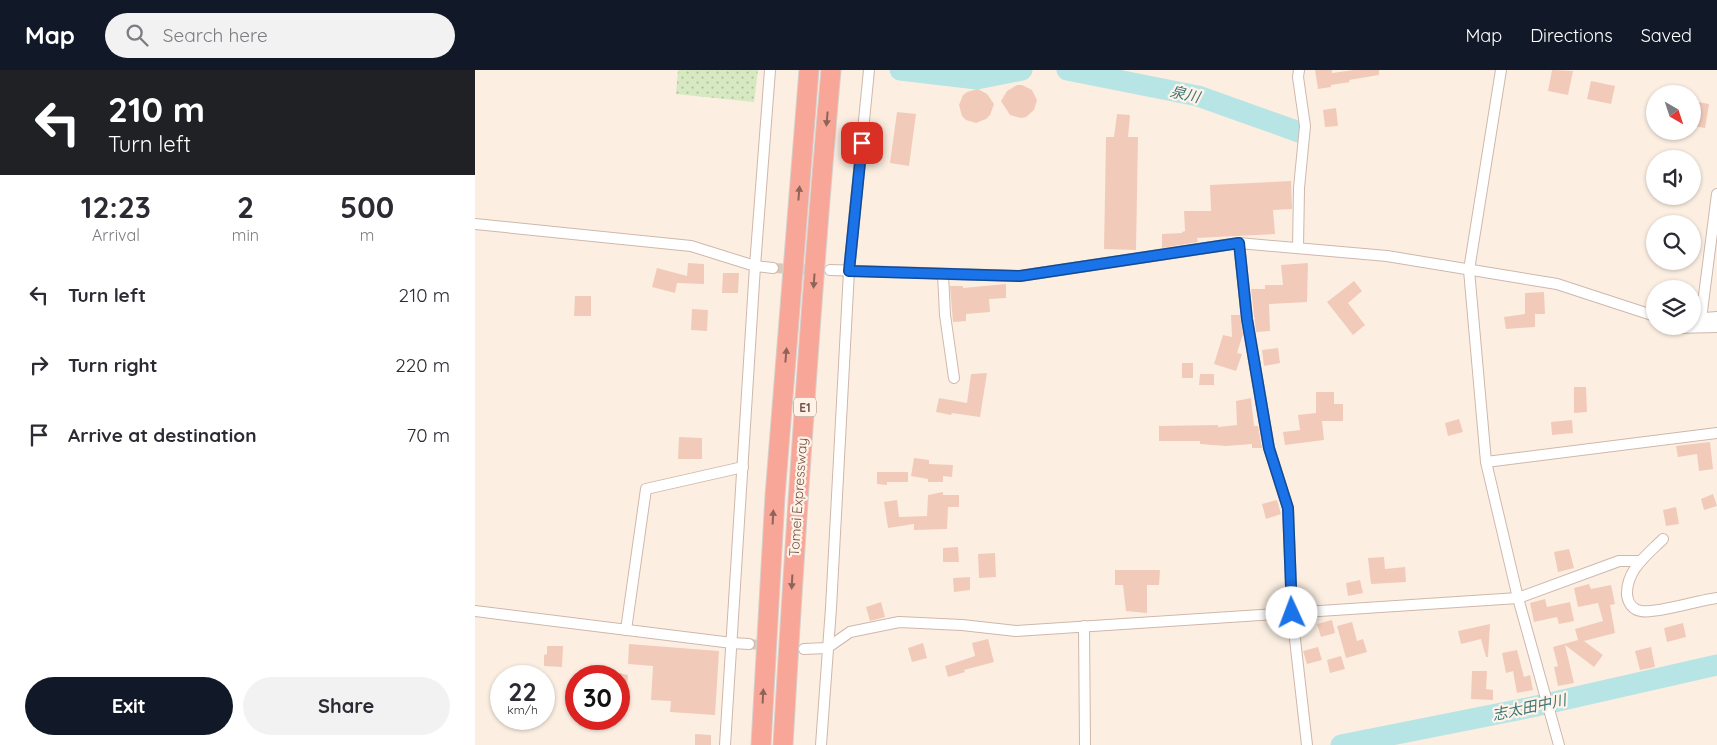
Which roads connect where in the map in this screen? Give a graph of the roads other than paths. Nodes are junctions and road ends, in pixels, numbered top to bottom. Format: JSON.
{"nodes":[{"id":1,"x":770,"y":70,"type":"edge"},
{"id":2,"x":809,"y":70,"type":"edge"},
{"id":3,"x":831,"y":70,"type":"edge"},
{"id":4,"x":869,"y":70,"type":"edge"},
{"id":5,"x":1299,"y":70,"type":"edge"},
{"id":6,"x":1501,"y":70,"type":"edge"},
{"id":7,"x":1717,"y":194,"type":"edge"},
{"id":8,"x":475,"y":224,"type":"edge"},
{"id":9,"x":1239,"y":243,"type":"junction"},
{"id":10,"x":1298,"y":248,"type":"junction"},
{"id":11,"x":755,"y":266,"type":"junction"},
{"id":12,"x":773,"y":268,"type":"tunnel mouth"},
{"id":13,"x":831,"y":270,"type":"dead end"},
{"id":14,"x":1469,"y":270,"type":"junction"},
{"id":15,"x":849,"y":271,"type":"junction"},
{"id":16,"x":943,"y":274,"type":"junction"},
{"id":17,"x":1701,"y":294,"type":"edge"},
{"id":18,"x":1646,"y":313,"type":"edge"},
{"id":19,"x":1717,"y":317,"type":"edge"},
{"id":20,"x":1701,"y":319,"type":"edge"},
{"id":21,"x":1701,"y":327,"type":"edge"},
{"id":22,"x":1717,"y":327,"type":"edge"},
{"id":23,"x":954,"y":378,"type":"dead end"},
{"id":24,"x":1717,"y":433,"type":"edge"},
{"id":25,"x":1486,"y":462,"type":"junction"},
{"id":26,"x":743,"y":467,"type":"junction"},
{"id":27,"x":1663,"y":539,"type":"dead end"},
{"id":28,"x":1641,"y":561,"type":"junction"},
{"id":29,"x":1518,"y":598,"type":"junction"},
{"id":30,"x":1717,"y":598,"type":"edge"},
{"id":31,"x":475,"y":612,"type":"edge"},
{"id":32,"x":1292,"y":613,"type":"junction"},
{"id":33,"x":1084,"y":626,"type":"junction"},
{"id":34,"x":626,"y":630,"type":"junction"},
{"id":35,"x":732,"y":643,"type":"junction"},
{"id":36,"x":749,"y":644,"type":"tunnel mouth"},
{"id":37,"x":827,"y":648,"type":"junction"},
{"id":38,"x":804,"y":649,"type":"tunnel mouth"},
{"id":39,"x":1307,"y":744,"type":"edge"},
{"id":40,"x":725,"y":745,"type":"edge"},
{"id":41,"x":761,"y":745,"type":"edge"},
{"id":42,"x":783,"y":745,"type":"edge"},
{"id":43,"x":821,"y":745,"type":"edge"},
{"id":44,"x":1085,"y":745,"type":"edge"},
{"id":45,"x":1559,"y":745,"type":"edge"}],
"edges":[{"from":1,"to":11,"type":"street"},
{"from":41,"to":2,"type":"highway","name":"Tomei Expressway","number":"E1","one_way":true},
{"from":3,"to":42,"type":"highway","name":"Tomei Expressway","number":"E1","one_way":true},
{"from":4,"to":15,"type":"street"},
{"from":5,"to":10,"type":"street"},
{"from":6,"to":14,"type":"street"},
{"from":7,"to":17,"type":"street"},
{"from":8,"to":11,"type":"street"},
{"from":9,"to":10,"type":"street"},
{"from":9,"to":16,"type":"street"},
{"from":9,"to":32,"type":"street"},
{"from":10,"to":14,"type":"street"},
{"from":11,"to":12,"type":"street"},
{"from":11,"to":26,"type":"street"},
{"from":13,"to":15,"type":"street"},
{"from":14,"to":18,"type":"street"},
{"from":14,"to":25,"type":"street"},
{"from":15,"to":16,"type":"street"},
{"from":15,"to":37,"type":"street"},
{"from":16,"to":23,"type":"street"},
{"from":19,"to":20,"type":"street"},
{"from":21,"to":22,"type":"street"},
{"from":24,"to":25,"type":"street"},
{"from":25,"to":29,"type":"street"},
{"from":26,"to":34,"type":"street"},
{"from":26,"to":35,"type":"street"},
{"from":27,"to":28,"type":"street"},
{"from":28,"to":29,"type":"street"},
{"from":28,"to":30,"type":"street"},
{"from":29,"to":32,"type":"street"},
{"from":29,"to":45,"type":"street"},
{"from":31,"to":34,"type":"street"},
{"from":32,"to":33,"type":"street"},
{"from":32,"to":39,"type":"street"},
{"from":33,"to":37,"type":"street"},
{"from":33,"to":44,"type":"street"},
{"from":34,"to":35,"type":"street"},
{"from":35,"to":36,"type":"street"},
{"from":35,"to":40,"type":"street"},
{"from":37,"to":38,"type":"street"},
{"from":37,"to":43,"type":"street"}]}
